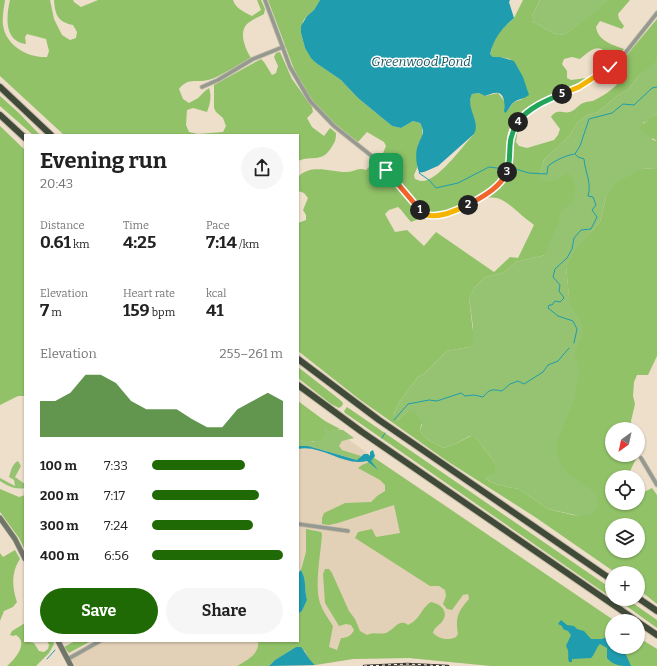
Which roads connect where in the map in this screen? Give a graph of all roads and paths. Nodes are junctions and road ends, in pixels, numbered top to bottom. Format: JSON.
{"nodes":[{"id":1,"x":265,"y":0,"type":"edge"},
{"id":2,"x":657,"y":13,"type":"edge"},
{"id":3,"x":283,"y":47,"type":"junction"},
{"id":4,"x":0,"y":87,"type":"edge"},
{"id":5,"x":202,"y":88,"type":"dead end"},
{"id":6,"x":0,"y":115,"type":"edge"},
{"id":7,"x":50,"y":134,"type":"edge"},
{"id":8,"x":24,"y":137,"type":"edge"},
{"id":9,"x":299,"y":360,"type":"edge"},
{"id":10,"x":299,"y":386,"type":"edge"},
{"id":11,"x":643,"y":462,"type":"edge"},
{"id":12,"x":657,"y":485,"type":"edge"},
{"id":13,"x":0,"y":518,"type":"edge"},
{"id":14,"x":299,"y":524,"type":"edge"},
{"id":15,"x":348,"y":531,"type":"dead end"},
{"id":16,"x":24,"y":557,"type":"edge"},
{"id":17,"x":605,"y":575,"type":"edge"},
{"id":18,"x":645,"y":603,"type":"edge"},
{"id":19,"x":657,"y":612,"type":"edge"},
{"id":20,"x":625,"y":614,"type":"edge"},
{"id":21,"x":645,"y":627,"type":"edge"},
{"id":22,"x":657,"y":635,"type":"edge"},
{"id":23,"x":59,"y":642,"type":"edge"},
{"id":24,"x":98,"y":642,"type":"edge"},
{"id":25,"x":68,"y":659,"type":"junction"},
{"id":26,"x":71,"y":666,"type":"edge"}],
"edges":[{"from":1,"to":3,"type":"street"},
{"from":2,"to":3,"type":"street"},
{"from":3,"to":5,"type":"street"},
{"from":4,"to":7,"type":"highway"},
{"from":6,"to":8,"type":"highway"},
{"from":9,"to":17,"type":"highway"},
{"from":10,"to":20,"type":"highway"},
{"from":11,"to":12,"type":"street"},
{"from":13,"to":16,"type":"street"},
{"from":14,"to":15,"type":"street"},
{"from":18,"to":19,"type":"highway"},
{"from":21,"to":22,"type":"highway"},
{"from":23,"to":25,"type":"street"},
{"from":24,"to":25,"type":"street"},
{"from":25,"to":26,"type":"street"}]}
